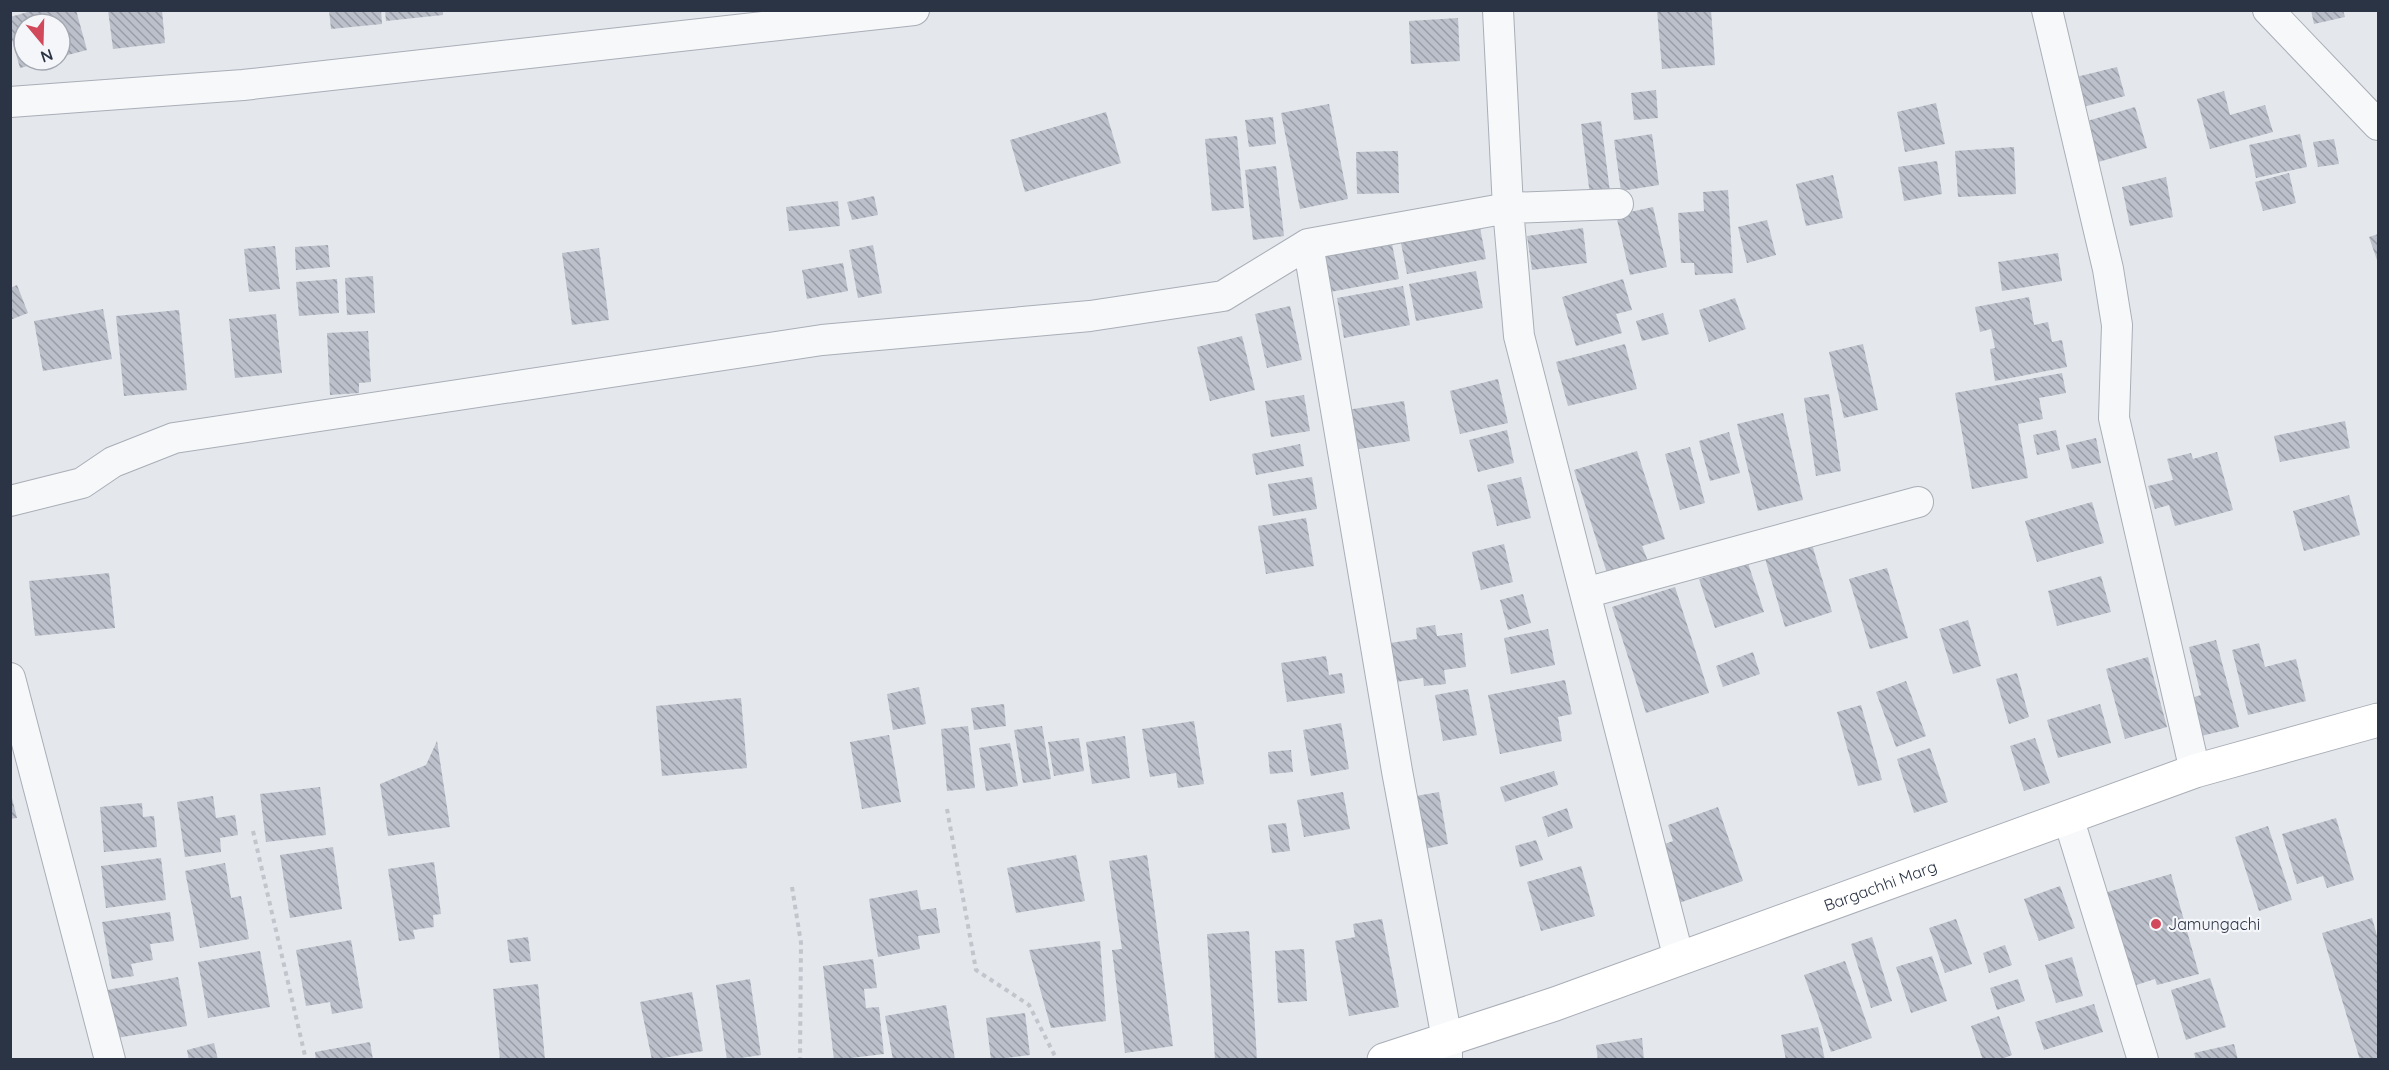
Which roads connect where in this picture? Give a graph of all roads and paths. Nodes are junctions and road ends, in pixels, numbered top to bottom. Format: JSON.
{"nodes":[{"id":1,"x":914,"y":10,"type":"edge"},
{"id":2,"x":1498,"y":10,"type":"edge"},
{"id":3,"x":2047,"y":10,"type":"edge"},
{"id":4,"x":2268,"y":10,"type":"edge"},
{"id":5,"x":10,"y":102,"type":"edge"},
{"id":6,"x":2372,"y":110,"type":"edge"},
{"id":7,"x":1618,"y":204,"type":"dead end"},
{"id":8,"x":1508,"y":208,"type":"junction"},
{"id":9,"x":1308,"y":244,"type":"junction"},
{"id":10,"x":10,"y":501,"type":"edge"},
{"id":11,"x":1918,"y":502,"type":"dead end"},
{"id":12,"x":1585,"y":593,"type":"junction"},
{"id":13,"x":10,"y":678,"type":"edge"},
{"id":14,"x":2379,"y":720,"type":"edge"},
{"id":15,"x":2195,"y":771,"type":"junction"},
{"id":16,"x":947,"y":809,"type":"dead end"},
{"id":17,"x":2068,"y":817,"type":"junction"},
{"id":18,"x":253,"y":831,"type":"dead end"},
{"id":19,"x":792,"y":887,"type":"dead end"},
{"id":20,"x":1678,"y":959,"type":"junction"},
{"id":21,"x":1447,"y":1049,"type":"edge"},
{"id":22,"x":110,"y":1059,"type":"edge"},
{"id":23,"x":306,"y":1059,"type":"edge"},
{"id":24,"x":800,"y":1059,"type":"edge"},
{"id":25,"x":1057,"y":1059,"type":"edge"},
{"id":26,"x":1384,"y":1059,"type":"edge"},
{"id":27,"x":2143,"y":1059,"type":"edge"}],
"edges":[{"from":1,"to":5,"type":"street"},
{"from":2,"to":8,"type":"street"},
{"from":3,"to":15,"type":"street"},
{"from":4,"to":6,"type":"street"},
{"from":7,"to":8,"type":"street"},
{"from":8,"to":9,"type":"street"},
{"from":8,"to":12,"type":"street"},
{"from":9,"to":10,"type":"street"},
{"from":9,"to":21,"type":"street"},
{"from":11,"to":12,"type":"street"},
{"from":12,"to":20,"type":"street"},
{"from":13,"to":22,"type":"street"},
{"from":14,"to":15,"type":"street","name":"Bargachhi Marg"},
{"from":15,"to":17,"type":"street","name":"Bargachhi Marg"},
{"from":16,"to":25,"type":"path"},
{"from":17,"to":20,"type":"street","name":"Bargachhi Marg"},
{"from":17,"to":27,"type":"street"},
{"from":18,"to":23,"type":"path"},
{"from":19,"to":24,"type":"path"},
{"from":20,"to":21,"type":"street","name":"Bargachhi Marg"},
{"from":21,"to":26,"type":"street","name":"Bargachhi Marg"}]}
